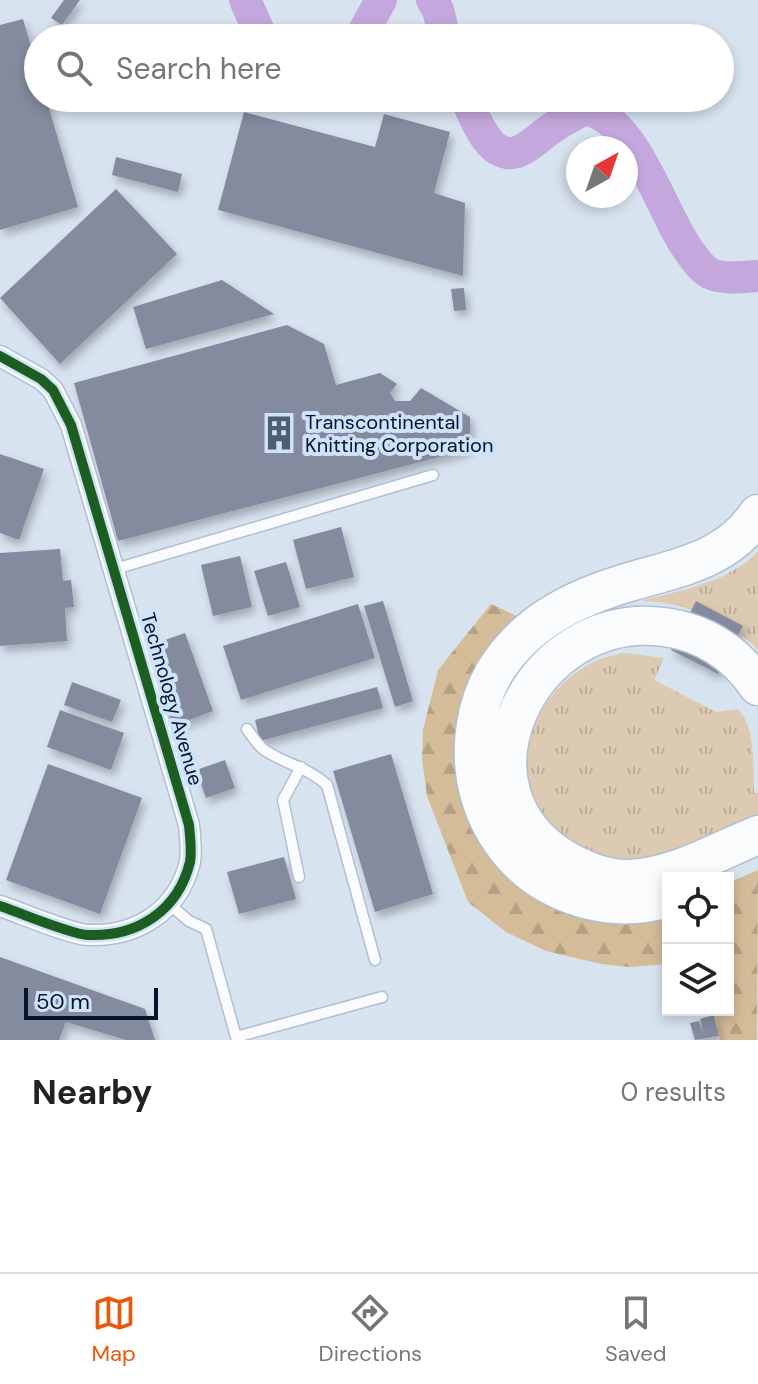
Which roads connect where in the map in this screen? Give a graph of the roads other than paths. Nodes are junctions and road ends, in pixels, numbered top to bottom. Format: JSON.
{"nodes":[{"id":1,"x":0,"y":356,"type":"edge"},
{"id":2,"x":433,"y":475,"type":"dead end"},
{"id":3,"x":758,"y":514,"type":"edge"},
{"id":4,"x":115,"y":569,"type":"junction"},
{"id":5,"x":758,"y":686,"type":"edge"},
{"id":6,"x":247,"y":729,"type":"dead end"},
{"id":7,"x":301,"y":767,"type":"junction"},
{"id":8,"x":739,"y":859,"type":"edge"},
{"id":9,"x":299,"y":877,"type":"dead end"},
{"id":10,"x":662,"y":899,"type":"edge"},
{"id":11,"x":169,"y":904,"type":"junction"},
{"id":12,"x":0,"y":906,"type":"edge"},
{"id":13,"x":375,"y":960,"type":"dead end"},
{"id":14,"x":382,"y":997,"type":"dead end"}],
"edges":[{"from":1,"to":4,"type":"street","name":"Technology Avenue"},
{"from":2,"to":4,"type":"lane"},
{"from":3,"to":10,"type":"highway"},
{"from":4,"to":11,"type":"street","name":"Technology Avenue"},
{"from":5,"to":8,"type":"highway"},
{"from":6,"to":7,"type":"lane"},
{"from":7,"to":9,"type":"lane"},
{"from":7,"to":13,"type":"lane"},
{"from":11,"to":12,"type":"street","name":"Technology Avenue"},
{"from":11,"to":14,"type":"lane"}]}
